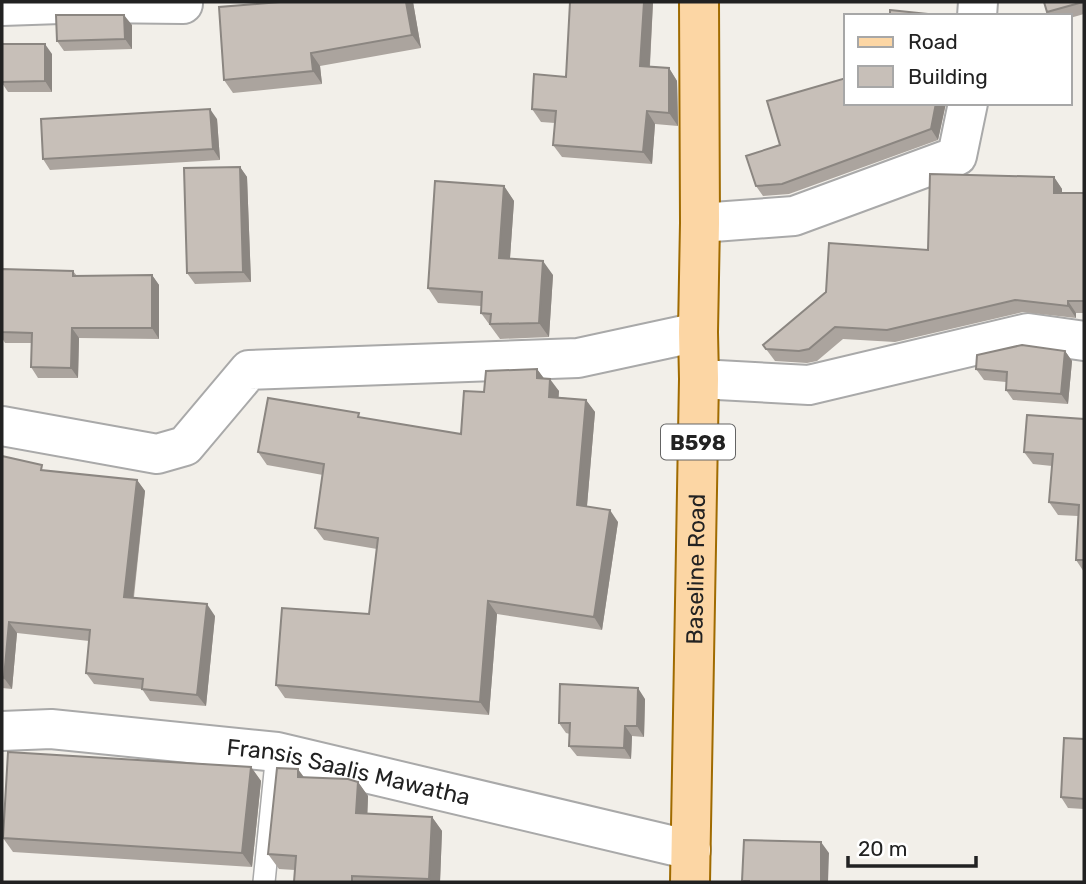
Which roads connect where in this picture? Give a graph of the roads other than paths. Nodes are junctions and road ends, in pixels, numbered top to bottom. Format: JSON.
{"nodes":[{"id":1,"x":699,"y":2,"type":"edge"},
{"id":2,"x":183,"y":4,"type":"dead end"},
{"id":3,"x":2,"y":6,"type":"edge"},
{"id":4,"x":968,"y":105,"type":"edge"},
{"id":5,"x":700,"y":223,"type":"junction"},
{"id":6,"x":698,"y":331,"type":"junction"},
{"id":7,"x":1084,"y":341,"type":"edge"},
{"id":8,"x":699,"y":379,"type":"junction"},
{"id":9,"x":2,"y":426,"type":"edge"},
{"id":10,"x":2,"y":731,"type":"edge"},
{"id":11,"x":277,"y":752,"type":"junction"},
{"id":12,"x":690,"y":866,"type":"edge"},
{"id":13,"x":264,"y":882,"type":"edge"}],
"edges":[{"from":1,"to":5,"type":"main road","name":"Baseline Road","number":"B598"},
{"from":2,"to":3,"type":"street"},
{"from":4,"to":5,"type":"street"},
{"from":5,"to":6,"type":"main road","name":"Baseline Road","number":"B598"},
{"from":6,"to":8,"type":"main road","name":"Baseline Road","number":"B598"},
{"from":6,"to":9,"type":"street"},
{"from":7,"to":8,"type":"street"},
{"from":8,"to":12,"type":"main road","name":"Baseline Road","number":"B598"},
{"from":10,"to":11,"type":"street","name":"Fransis Saalis Mawatha"},
{"from":11,"to":12,"type":"street","name":"Fransis Saalis Mawatha"},
{"from":11,"to":13,"type":"lane"}]}
